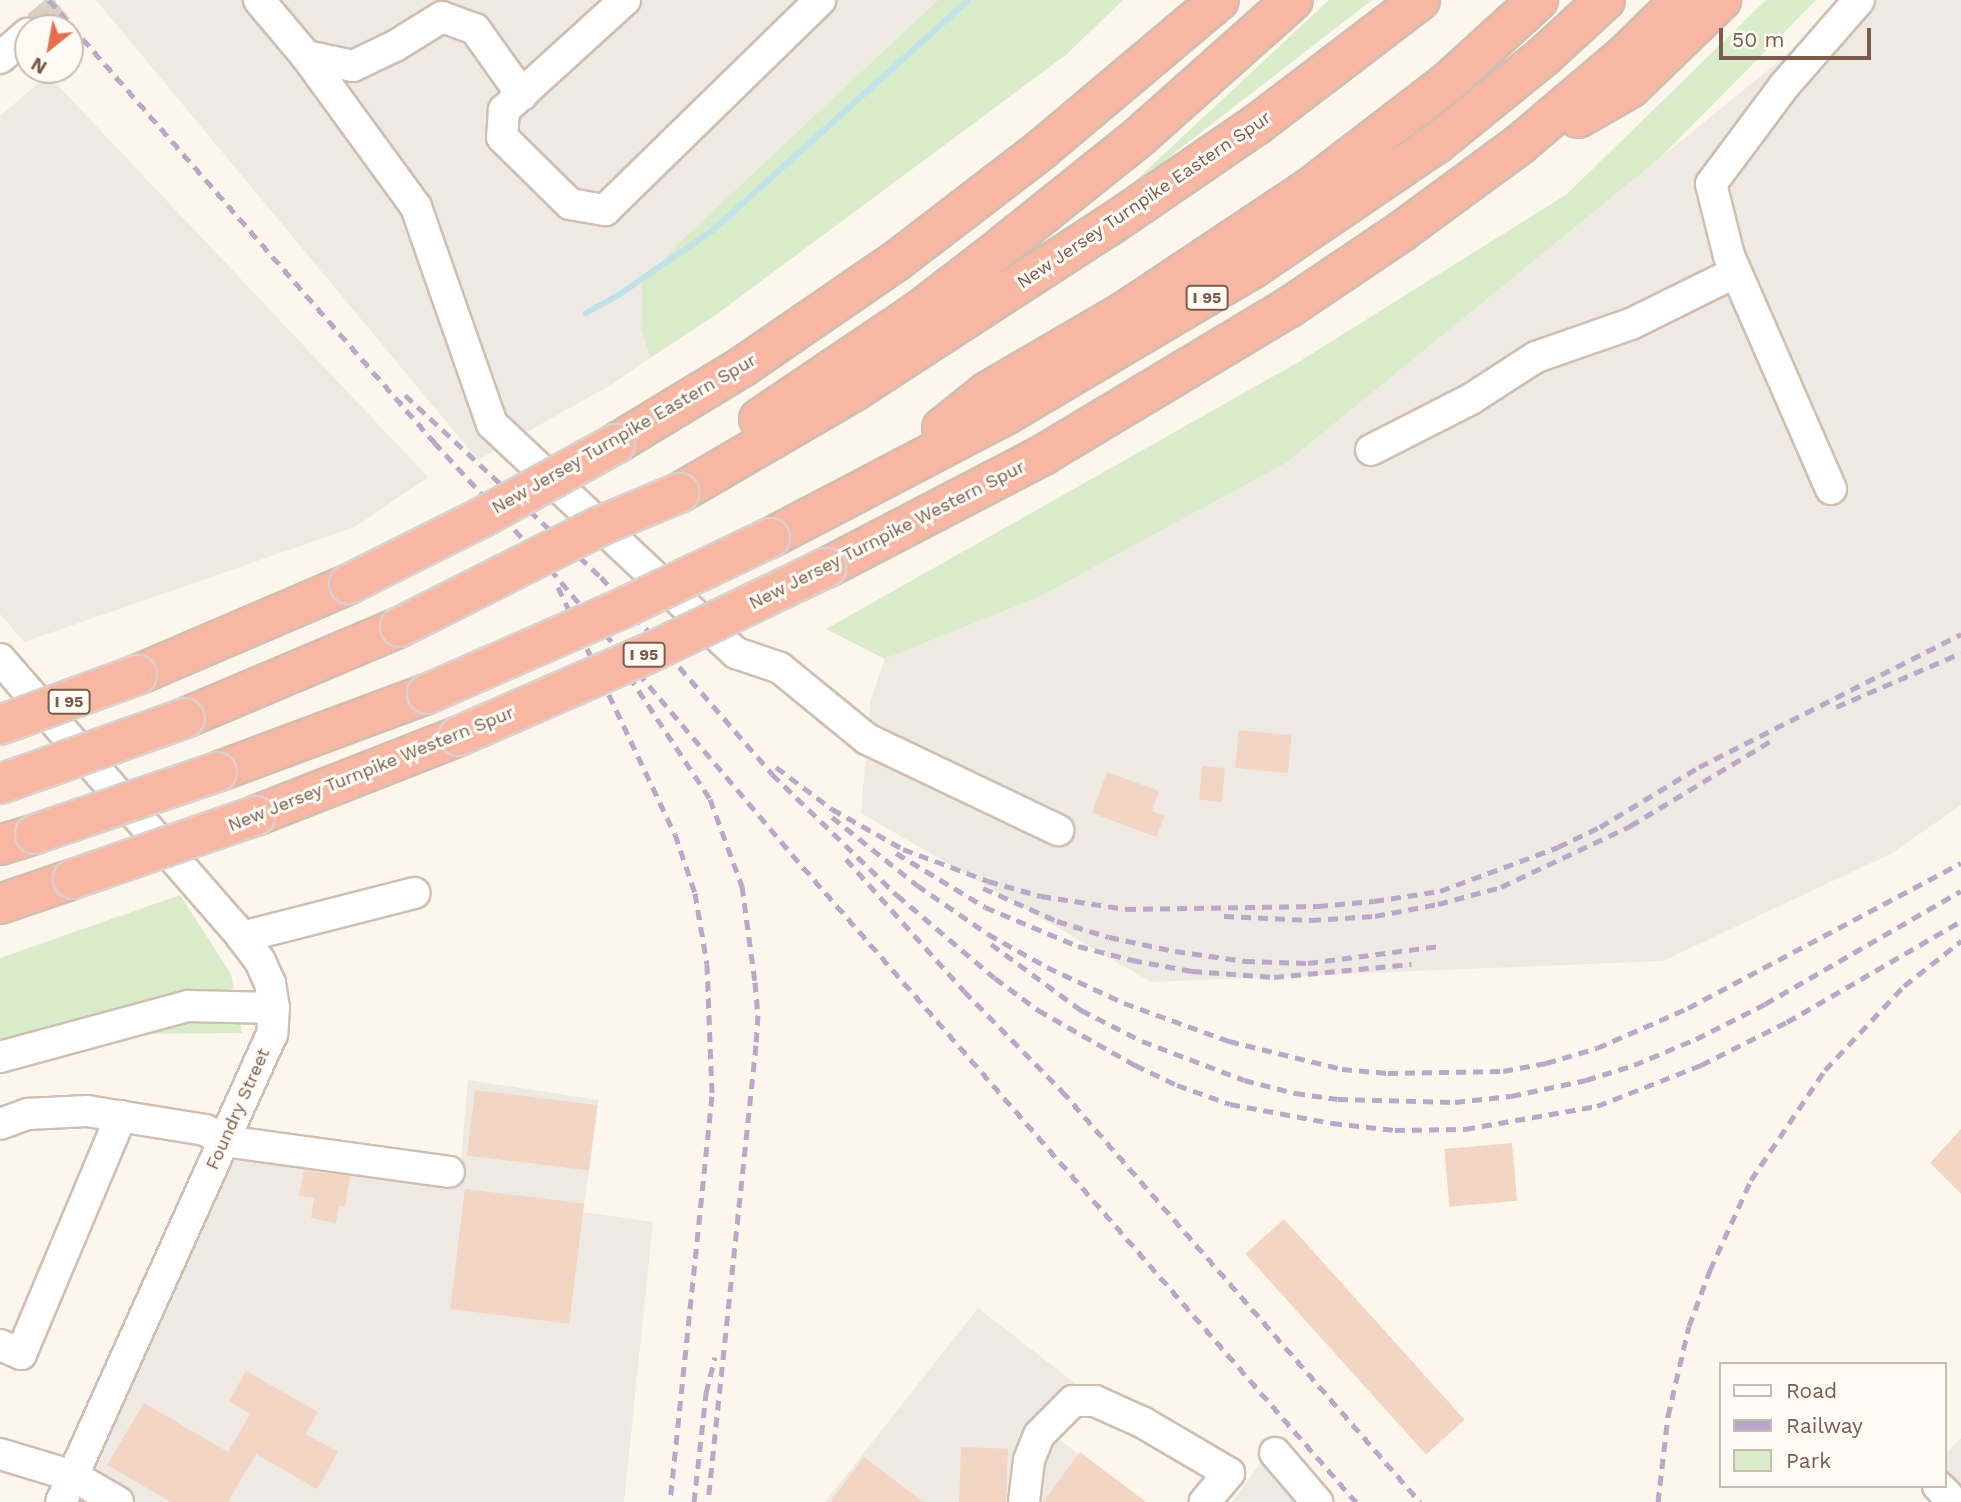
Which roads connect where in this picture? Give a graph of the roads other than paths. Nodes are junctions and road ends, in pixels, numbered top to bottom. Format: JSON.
{"nodes":[{"id":1,"x":259,"y":0,"type":"edge"},
{"id":2,"x":625,"y":0,"type":"edge"},
{"id":3,"x":820,"y":0,"type":"edge"},
{"id":4,"x":1206,"y":0,"type":"edge"},
{"id":5,"x":1219,"y":0,"type":"edge"},
{"id":6,"x":1293,"y":0,"type":"edge"},
{"id":7,"x":1420,"y":0,"type":"edge"},
{"id":8,"x":1538,"y":0,"type":"edge"},
{"id":9,"x":1605,"y":0,"type":"edge"},
{"id":10,"x":1681,"y":0,"type":"edge"},
{"id":11,"x":1721,"y":0,"type":"edge"},
{"id":12,"x":1859,"y":0,"type":"edge"},
{"id":13,"x":1181,"y":29,"type":"junction"},
{"id":14,"x":14,"y":46,"type":"edge"},
{"id":15,"x":306,"y":56,"type":"junction"},
{"id":16,"x":0,"y":58,"type":"edge"},
{"id":17,"x":522,"y":95,"type":"junction"},
{"id":18,"x":1474,"y":180,"type":"junction"},
{"id":19,"x":1736,"y":272,"type":"junction"},
{"id":20,"x":1371,"y":450,"type":"dead end"},
{"id":21,"x":671,"y":487,"type":"junction"},
{"id":22,"x":1830,"y":489,"type":"dead end"},
{"id":23,"x":860,"y":493,"type":"junction"},
{"id":24,"x":0,"y":659,"type":"edge"},
{"id":25,"x":0,"y":725,"type":"edge"},
{"id":26,"x":0,"y":784,"type":"edge"},
{"id":27,"x":1058,"y":830,"type":"dead end"},
{"id":28,"x":17,"y":839,"type":"edge"},
{"id":29,"x":414,"y":893,"type":"dead end"},
{"id":30,"x":8,"y":902,"type":"edge"},
{"id":31,"x":242,"y":937,"type":"junction"},
{"id":32,"x":274,"y":1008,"type":"junction"},
{"id":33,"x":0,"y":1057,"type":"edge"},
{"id":34,"x":121,"y":1116,"type":"junction"},
{"id":35,"x":0,"y":1124,"type":"edge"},
{"id":36,"x":224,"y":1141,"type":"junction"},
{"id":37,"x":449,"y":1172,"type":"dead end"},
{"id":38,"x":0,"y":1345,"type":"edge"},
{"id":39,"x":1275,"y":1453,"type":"dead end"},
{"id":40,"x":0,"y":1454,"type":"edge"},
{"id":41,"x":67,"y":1489,"type":"edge"},
{"id":42,"x":118,"y":1502,"type":"edge"},
{"id":43,"x":1024,"y":1502,"type":"edge"},
{"id":44,"x":1205,"y":1502,"type":"edge"},
{"id":45,"x":1317,"y":1502,"type":"edge"}],
"edges":[{"from":1,"to":15,"type":"street"},
{"from":2,"to":17,"type":"street"},
{"from":3,"to":17,"type":"street"},
{"from":4,"to":13,"type":"highway","name":"New Jersey Turnpike Eastern Spur","number":"I 95"},
{"from":5,"to":13,"type":"highway","name":"New Jersey Turnpike Eastern Spur","number":"I 95"},
{"from":6,"to":21,"type":"highway","name":"New Jersey Turnpike Eastern Spur"},
{"from":7,"to":21,"type":"highway","name":"New Jersey Turnpike Eastern Spur"},
{"from":8,"to":23,"type":"highway"},
{"from":9,"to":23,"type":"highway","number":"I 95"},
{"from":10,"to":18,"type":"highway","name":"New Jersey Turnpike Western Spur","number":"I 95"},
{"from":11,"to":18,"type":"highway"},
{"from":12,"to":19,"type":"street"},
{"from":13,"to":25,"type":"highway","name":"New Jersey Turnpike Eastern Spur","number":"I 95","bridge":true},
{"from":14,"to":16,"type":"street"},
{"from":15,"to":17,"type":"street"},
{"from":15,"to":27,"type":"street"},
{"from":18,"to":30,"type":"highway","name":"New Jersey Turnpike Western Spur","number":"I 95","bridge":true},
{"from":19,"to":20,"type":"street"},
{"from":19,"to":22,"type":"street"},
{"from":21,"to":26,"type":"highway","name":"New Jersey Turnpike Eastern Spur","bridge":true},
{"from":23,"to":28,"type":"highway","number":"I 95","bridge":true},
{"from":24,"to":31,"type":"street","name":"Foundry Street"},
{"from":29,"to":31,"type":"street"},
{"from":31,"to":32,"type":"street","name":"Foundry Street"},
{"from":32,"to":33,"type":"street"},
{"from":32,"to":36,"type":"street","name":"Foundry Street"},
{"from":34,"to":35,"type":"street"},
{"from":34,"to":36,"type":"street"},
{"from":34,"to":38,"type":"street"},
{"from":36,"to":37,"type":"street"},
{"from":36,"to":41,"type":"street","name":"Foundry Street"},
{"from":39,"to":45,"type":"street"},
{"from":40,"to":41,"type":"street"},
{"from":41,"to":42,"type":"street"},
{"from":43,"to":44,"type":"street"}]}
